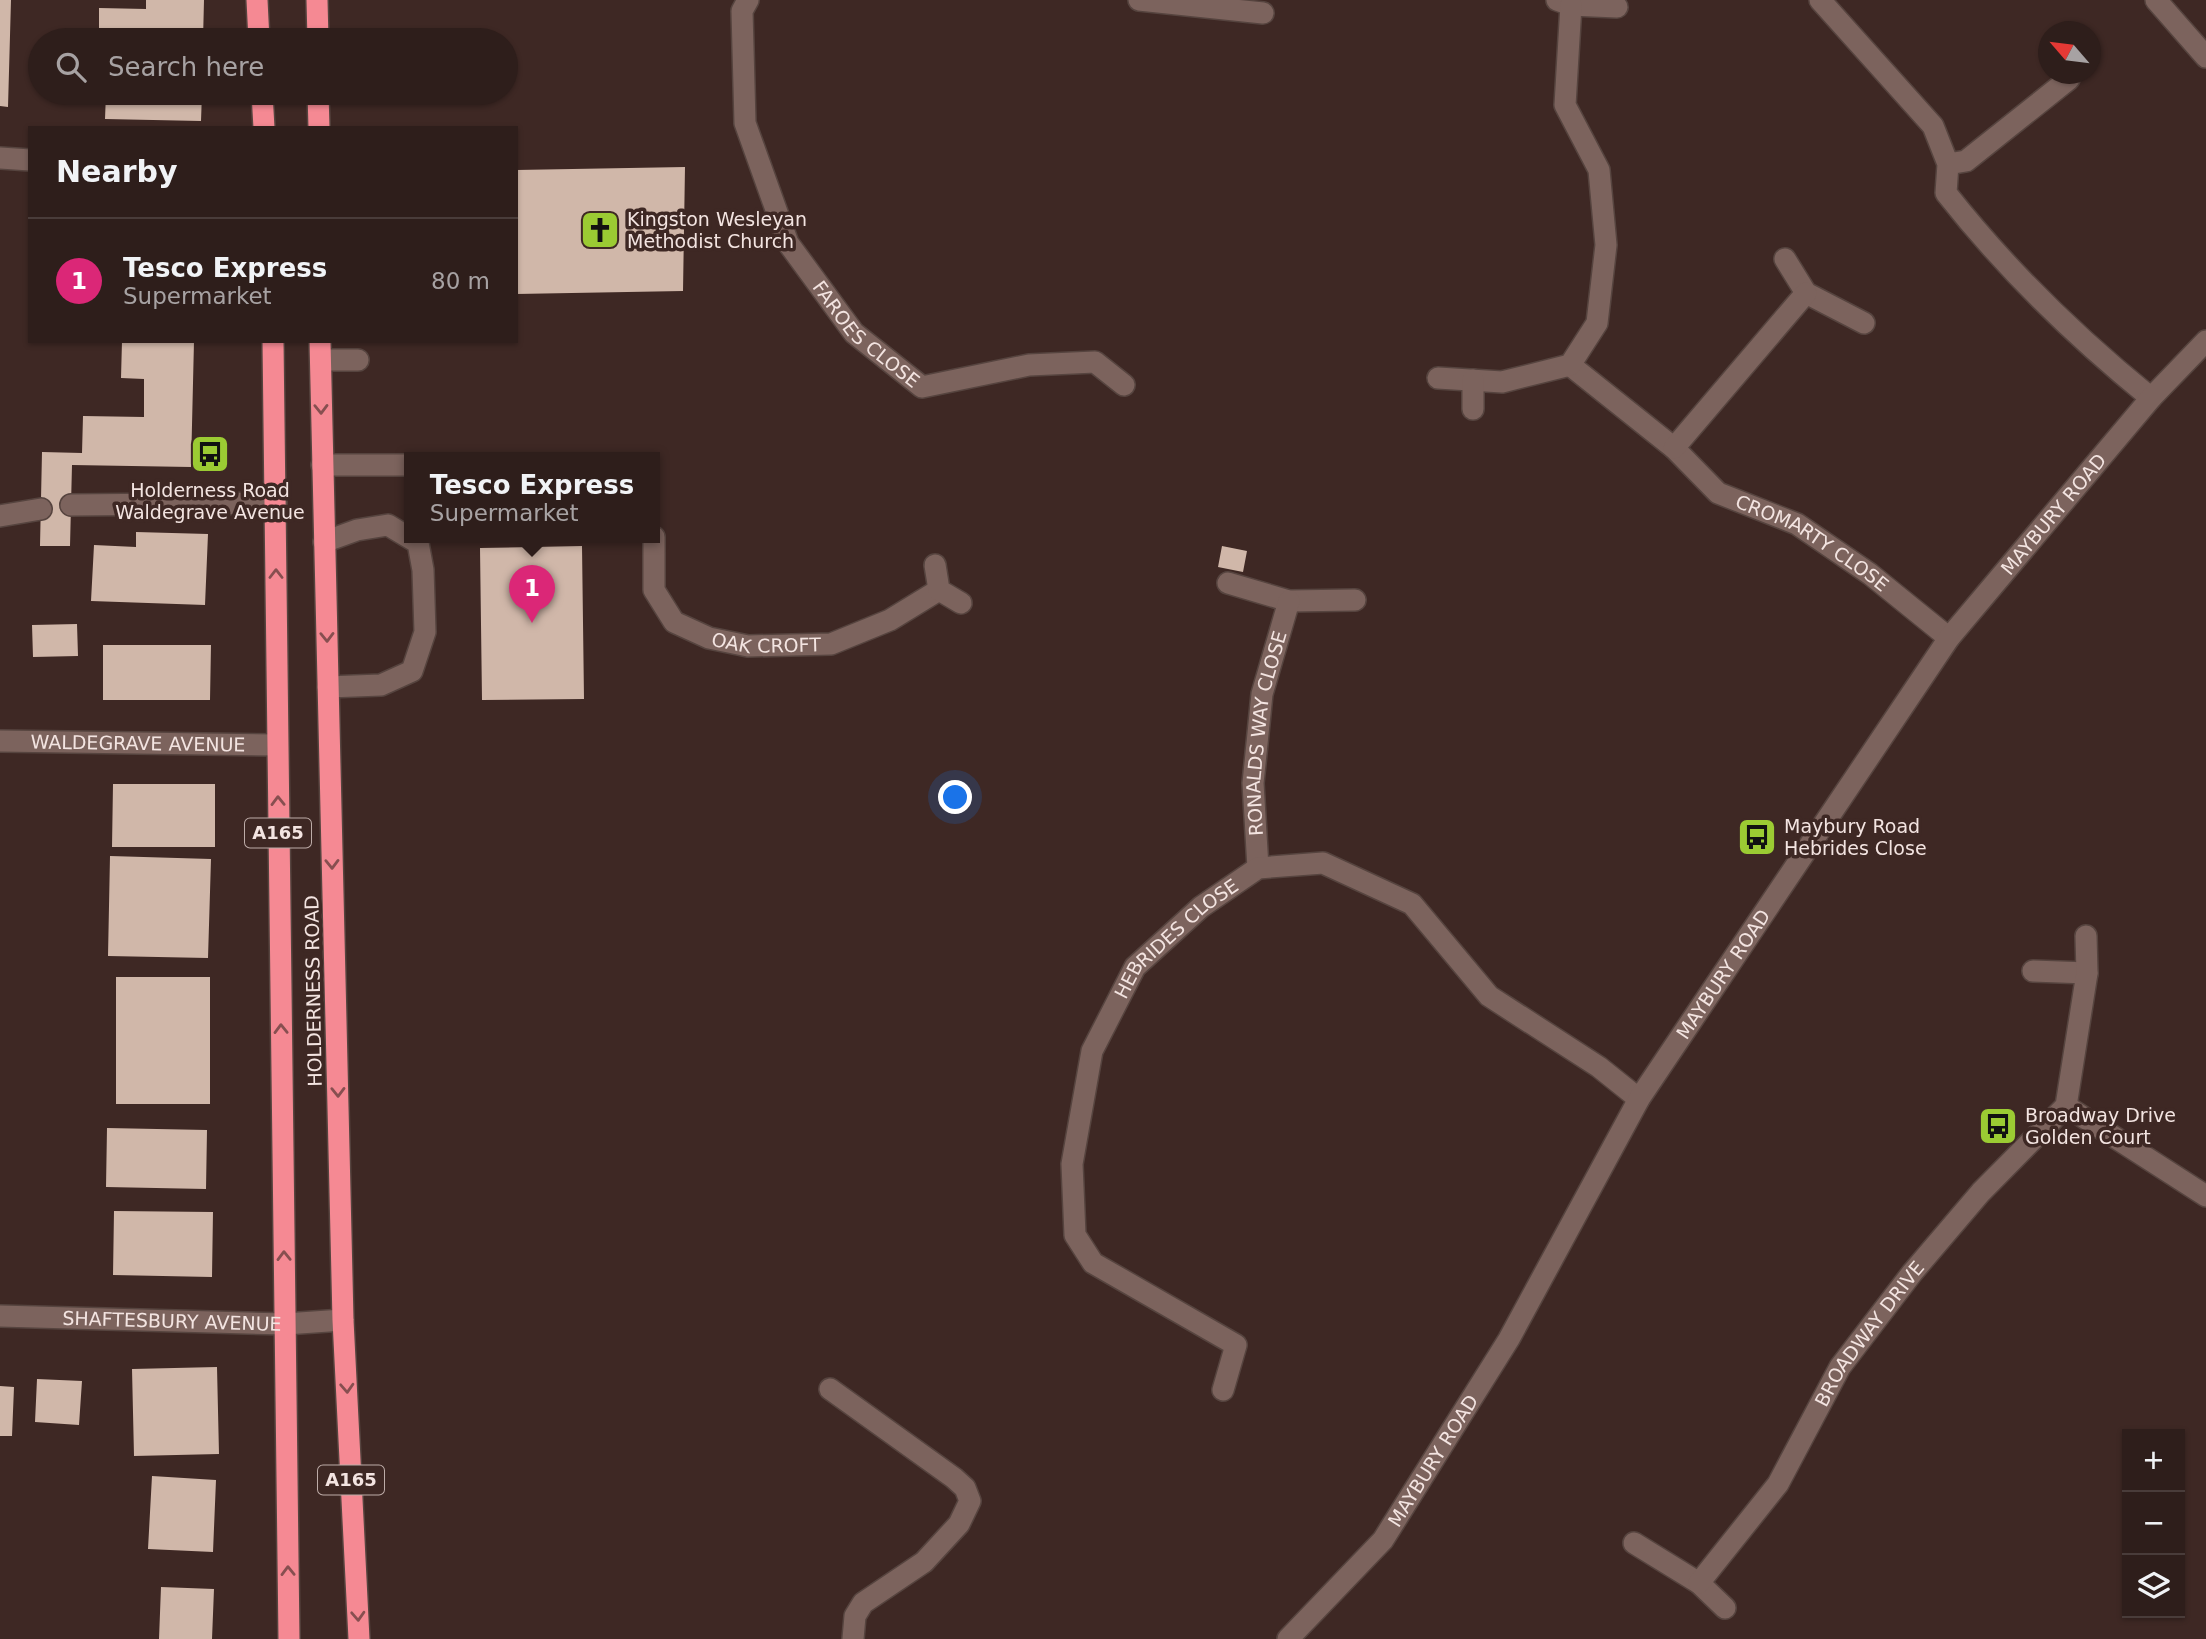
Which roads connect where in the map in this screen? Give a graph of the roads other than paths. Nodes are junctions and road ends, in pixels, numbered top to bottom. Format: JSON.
{"nodes":[{"id":1,"x":257,"y":0,"type":"edge"},
{"id":2,"x":317,"y":0,"type":"edge"},
{"id":3,"x":748,"y":0,"type":"edge"},
{"id":4,"x":1820,"y":0,"type":"edge"},
{"id":5,"x":2156,"y":0,"type":"edge"},
{"id":6,"x":1151,"y":1,"type":"edge"},
{"id":7,"x":1564,"y":3,"type":"edge"},
{"id":8,"x":1617,"y":7,"type":"dead end"},
{"id":9,"x":1263,"y":13,"type":"dead end"},
{"id":10,"x":258,"y":28,"type":"edge"},
{"id":11,"x":318,"y":28,"type":"edge"},
{"id":12,"x":2206,"y":57,"type":"edge"},
{"id":13,"x":2063,"y":84,"type":"edge"},
{"id":14,"x":263,"y":105,"type":"edge"},
{"id":15,"x":318,"y":105,"type":"edge"},
{"id":16,"x":264,"y":126,"type":"edge"},
{"id":17,"x":319,"y":126,"type":"edge"},
{"id":18,"x":0,"y":158,"type":"edge"},
{"id":19,"x":28,"y":160,"type":"edge"},
{"id":20,"x":1948,"y":164,"type":"junction"},
{"id":21,"x":1785,"y":258,"type":"dead end"},
{"id":22,"x":1806,"y":293,"type":"junction"},
{"id":23,"x":1864,"y":323,"type":"dead end"},
{"id":24,"x":2206,"y":341,"type":"edge"},
{"id":25,"x":273,"y":343,"type":"edge"},
{"id":26,"x":321,"y":351,"type":"edge"},
{"id":27,"x":358,"y":360,"type":"dead end"},
{"id":28,"x":1570,"y":365,"type":"junction"},
{"id":29,"x":1438,"y":378,"type":"dead end"},
{"id":30,"x":1473,"y":380,"type":"junction"},
{"id":31,"x":1124,"y":385,"type":"dead end"},
{"id":32,"x":2151,"y":398,"type":"junction"},
{"id":33,"x":1474,"y":409,"type":"dead end"},
{"id":34,"x":1674,"y":448,"type":"junction"},
{"id":35,"x":322,"y":465,"type":"junction"},
{"id":36,"x":404,"y":465,"type":"edge"},
{"id":37,"x":276,"y":503,"type":"junction"},
{"id":38,"x":71,"y":505,"type":"dead end"},
{"id":39,"x":41,"y":509,"type":"dead end"},
{"id":40,"x":0,"y":516,"type":"edge"},
{"id":41,"x":404,"y":535,"type":"edge"},
{"id":42,"x":324,"y":542,"type":"junction"},
{"id":43,"x":418,"y":543,"type":"edge"},
{"id":44,"x":654,"y":543,"type":"edge"},
{"id":45,"x":935,"y":565,"type":"dead end"},
{"id":46,"x":1228,"y":583,"type":"dead end"},
{"id":47,"x":939,"y":590,"type":"junction"},
{"id":48,"x":1355,"y":600,"type":"dead end"},
{"id":49,"x":1289,"y":601,"type":"junction"},
{"id":50,"x":961,"y":603,"type":"dead end"},
{"id":51,"x":1949,"y":638,"type":"junction"},
{"id":52,"x":328,"y":687,"type":"junction"},
{"id":53,"x":0,"y":741,"type":"edge"},
{"id":54,"x":277,"y":745,"type":"junction"},
{"id":55,"x":1258,"y":868,"type":"junction"},
{"id":56,"x":2086,"y":936,"type":"dead end"},
{"id":57,"x":2033,"y":971,"type":"dead end"},
{"id":58,"x":2087,"y":973,"type":"junction"},
{"id":59,"x":1639,"y":1099,"type":"junction"},
{"id":60,"x":2066,"y":1106,"type":"junction"},
{"id":61,"x":2206,"y":1196,"type":"edge"},
{"id":62,"x":0,"y":1315,"type":"edge"},
{"id":63,"x":344,"y":1320,"type":"junction"},
{"id":64,"x":285,"y":1324,"type":"junction"},
{"id":65,"x":830,"y":1389,"type":"dead end"},
{"id":66,"x":1223,"y":1390,"type":"dead end"},
{"id":67,"x":1634,"y":1543,"type":"dead end"},
{"id":68,"x":1699,"y":1583,"type":"junction"},
{"id":69,"x":1725,"y":1608,"type":"dead end"},
{"id":70,"x":289,"y":1639,"type":"edge"},
{"id":71,"x":359,"y":1639,"type":"edge"},
{"id":72,"x":853,"y":1639,"type":"edge"},
{"id":73,"x":1287,"y":1639,"type":"edge"}],
"edges":[{"from":1,"to":10,"type":"highway"},
{"from":2,"to":11,"type":"highway"},
{"from":3,"to":31,"type":"street","name":"FAROES CLOSE"},
{"from":4,"to":20,"type":"street"},
{"from":5,"to":12,"type":"street"},
{"from":6,"to":9,"type":"street"},
{"from":7,"to":8,"type":"street"},
{"from":7,"to":28,"type":"street"},
{"from":13,"to":20,"type":"street"},
{"from":14,"to":16,"type":"highway"},
{"from":15,"to":17,"type":"highway"},
{"from":18,"to":19,"type":"street"},
{"from":20,"to":32,"type":"street"},
{"from":21,"to":22,"type":"street"},
{"from":22,"to":23,"type":"street"},
{"from":22,"to":34,"type":"street"},
{"from":24,"to":32,"type":"street","name":"MAYBURY ROAD"},
{"from":25,"to":37,"type":"highway","name":"HOLDERNESS ROAD","number":"A165"},
{"from":26,"to":27,"type":"street"},
{"from":26,"to":35,"type":"highway","name":"HOLDERNESS ROAD","number":"A165","one_way":true},
{"from":28,"to":30,"type":"street"},
{"from":28,"to":34,"type":"street","name":"CROMARTY CLOSE"},
{"from":29,"to":30,"type":"street"},
{"from":30,"to":33,"type":"street"},
{"from":32,"to":51,"type":"street","name":"MAYBURY ROAD"},
{"from":34,"to":51,"type":"street","name":"CROMARTY CLOSE"},
{"from":35,"to":36,"type":"street"},
{"from":35,"to":42,"type":"highway","name":"HOLDERNESS ROAD","number":"A165"},
{"from":37,"to":38,"type":"street"},
{"from":54,"to":37,"type":"highway","name":"HOLDERNESS ROAD","number":"A165","one_way":true},
{"from":39,"to":40,"type":"street"},
{"from":41,"to":42,"type":"street"},
{"from":42,"to":52,"type":"highway","name":"HOLDERNESS ROAD","number":"A165","one_way":true},
{"from":43,"to":52,"type":"street"},
{"from":44,"to":47,"type":"street","name":"OAK CROFT"},
{"from":45,"to":47,"type":"street"},
{"from":46,"to":49,"type":"street"},
{"from":47,"to":50,"type":"street"},
{"from":48,"to":49,"type":"street"},
{"from":49,"to":55,"type":"street","name":"RONALDS WAY CLOSE"},
{"from":51,"to":59,"type":"street","name":"MAYBURY ROAD"},
{"from":52,"to":63,"type":"highway","name":"HOLDERNESS ROAD","number":"A165","one_way":true},
{"from":53,"to":54,"type":"street","name":"WALDEGRAVE AVENUE"},
{"from":64,"to":54,"type":"highway","name":"HOLDERNESS ROAD","number":"A165","one_way":true},
{"from":55,"to":59,"type":"street","name":"HEBRIDES CLOSE"},
{"from":55,"to":66,"type":"street","name":"HEBRIDES CLOSE"},
{"from":56,"to":58,"type":"street"},
{"from":57,"to":58,"type":"street"},
{"from":58,"to":60,"type":"street"},
{"from":59,"to":73,"type":"street","name":"MAYBURY ROAD"},
{"from":60,"to":61,"type":"street"},
{"from":60,"to":68,"type":"street","name":"BROADWAY DRIVE"},
{"from":62,"to":64,"type":"street","name":"SHAFTESBURY AVENUE"},
{"from":63,"to":64,"type":"street","name":"SHAFTESBURY AVENUE"},
{"from":63,"to":71,"type":"highway","name":"HOLDERNESS ROAD","number":"A165","one_way":true},
{"from":70,"to":64,"type":"highway","name":"HOLDERNESS ROAD","number":"A165","one_way":true},
{"from":65,"to":72,"type":"street"},
{"from":67,"to":68,"type":"street"},
{"from":68,"to":69,"type":"street"}]}
